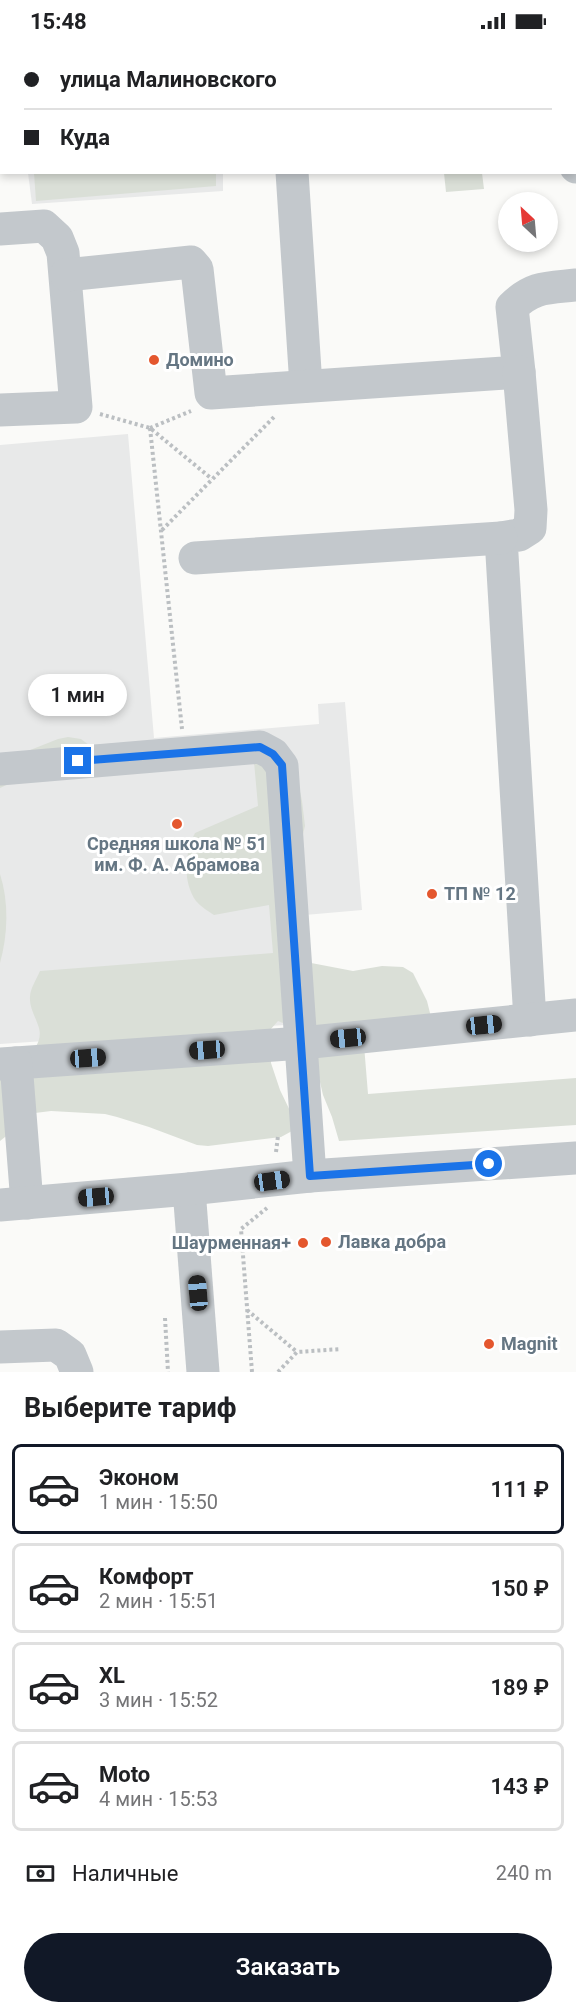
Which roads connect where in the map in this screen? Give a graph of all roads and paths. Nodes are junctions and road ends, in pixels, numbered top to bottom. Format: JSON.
{"nodes":[{"id":1,"x":292,"y":174,"type":"edge"},
{"id":2,"x":0,"y":229,"type":"edge"},
{"id":3,"x":66,"y":275,"type":"junction"},
{"id":4,"x":576,"y":285,"type":"edge"},
{"id":5,"x":519,"y":372,"type":"junction"},
{"id":6,"x":306,"y":386,"type":"junction"},
{"id":7,"x":211,"y":393,"type":"junction"},
{"id":8,"x":76,"y":407,"type":"junction"},
{"id":9,"x":0,"y":410,"type":"edge"},
{"id":10,"x":150,"y":428,"type":"junction"},
{"id":11,"x":212,"y":479,"type":"junction"},
{"id":12,"x":161,"y":530,"type":"junction"},
{"id":13,"x":501,"y":538,"type":"junction"},
{"id":14,"x":195,"y":558,"type":"dead end"},
{"id":15,"x":184,"y":752,"type":"junction"},
{"id":16,"x":0,"y":769,"type":"edge"},
{"id":17,"x":576,"y":1015,"type":"edge"},
{"id":18,"x":530,"y":1020,"type":"junction"},
{"id":19,"x":302,"y":1043,"type":"junction"},
{"id":20,"x":8,"y":1063,"type":"edge"},
{"id":21,"x":576,"y":1158,"type":"edge"},
{"id":22,"x":310,"y":1176,"type":"junction"},
{"id":23,"x":189,"y":1189,"type":"junction"},
{"id":24,"x":13,"y":1204,"type":"edge"},
{"id":25,"x":268,"y":1207,"type":"dead end"},
{"id":26,"x":247,"y":1310,"type":"junction"},
{"id":27,"x":165,"y":1318,"type":"dead end"},
{"id":28,"x":0,"y":1347,"type":"edge"},
{"id":29,"x":340,"y":1349,"type":"dead end"},
{"id":30,"x":297,"y":1352,"type":"junction"},
{"id":31,"x":76,"y":1372,"type":"edge"},
{"id":32,"x":168,"y":1372,"type":"edge"},
{"id":33,"x":203,"y":1372,"type":"edge"},
{"id":34,"x":252,"y":1372,"type":"edge"},
{"id":35,"x":278,"y":1372,"type":"edge"}],
"edges":[{"from":1,"to":6,"type":"street"},
{"from":2,"to":3,"type":"street"},
{"from":3,"to":7,"type":"street"},
{"from":3,"to":8,"type":"street"},
{"from":4,"to":5,"type":"street"},
{"from":5,"to":6,"type":"street"},
{"from":5,"to":13,"type":"street"},
{"from":6,"to":7,"type":"street"},
{"from":6,"to":11,"type":"path"},
{"from":7,"to":10,"type":"path"},
{"from":8,"to":9,"type":"street"},
{"from":8,"to":10,"type":"path"},
{"from":10,"to":11,"type":"path"},
{"from":10,"to":12,"type":"path"},
{"from":11,"to":12,"type":"path"},
{"from":12,"to":15,"type":"path"},
{"from":13,"to":14,"type":"street"},
{"from":13,"to":18,"type":"street"},
{"from":15,"to":16,"type":"street"},
{"from":15,"to":19,"type":"street"},
{"from":17,"to":18,"type":"street"},
{"from":18,"to":19,"type":"street"},
{"from":19,"to":20,"type":"street"},
{"from":19,"to":22,"type":"street"},
{"from":20,"to":24,"type":"street"},
{"from":21,"to":22,"type":"street"},
{"from":22,"to":23,"type":"street"},
{"from":23,"to":24,"type":"street"},
{"from":23,"to":33,"type":"street"},
{"from":25,"to":26,"type":"path"},
{"from":26,"to":30,"type":"path"},
{"from":26,"to":34,"type":"path"},
{"from":27,"to":32,"type":"path"},
{"from":28,"to":31,"type":"street"},
{"from":29,"to":30,"type":"path"},
{"from":30,"to":35,"type":"path"}]}
